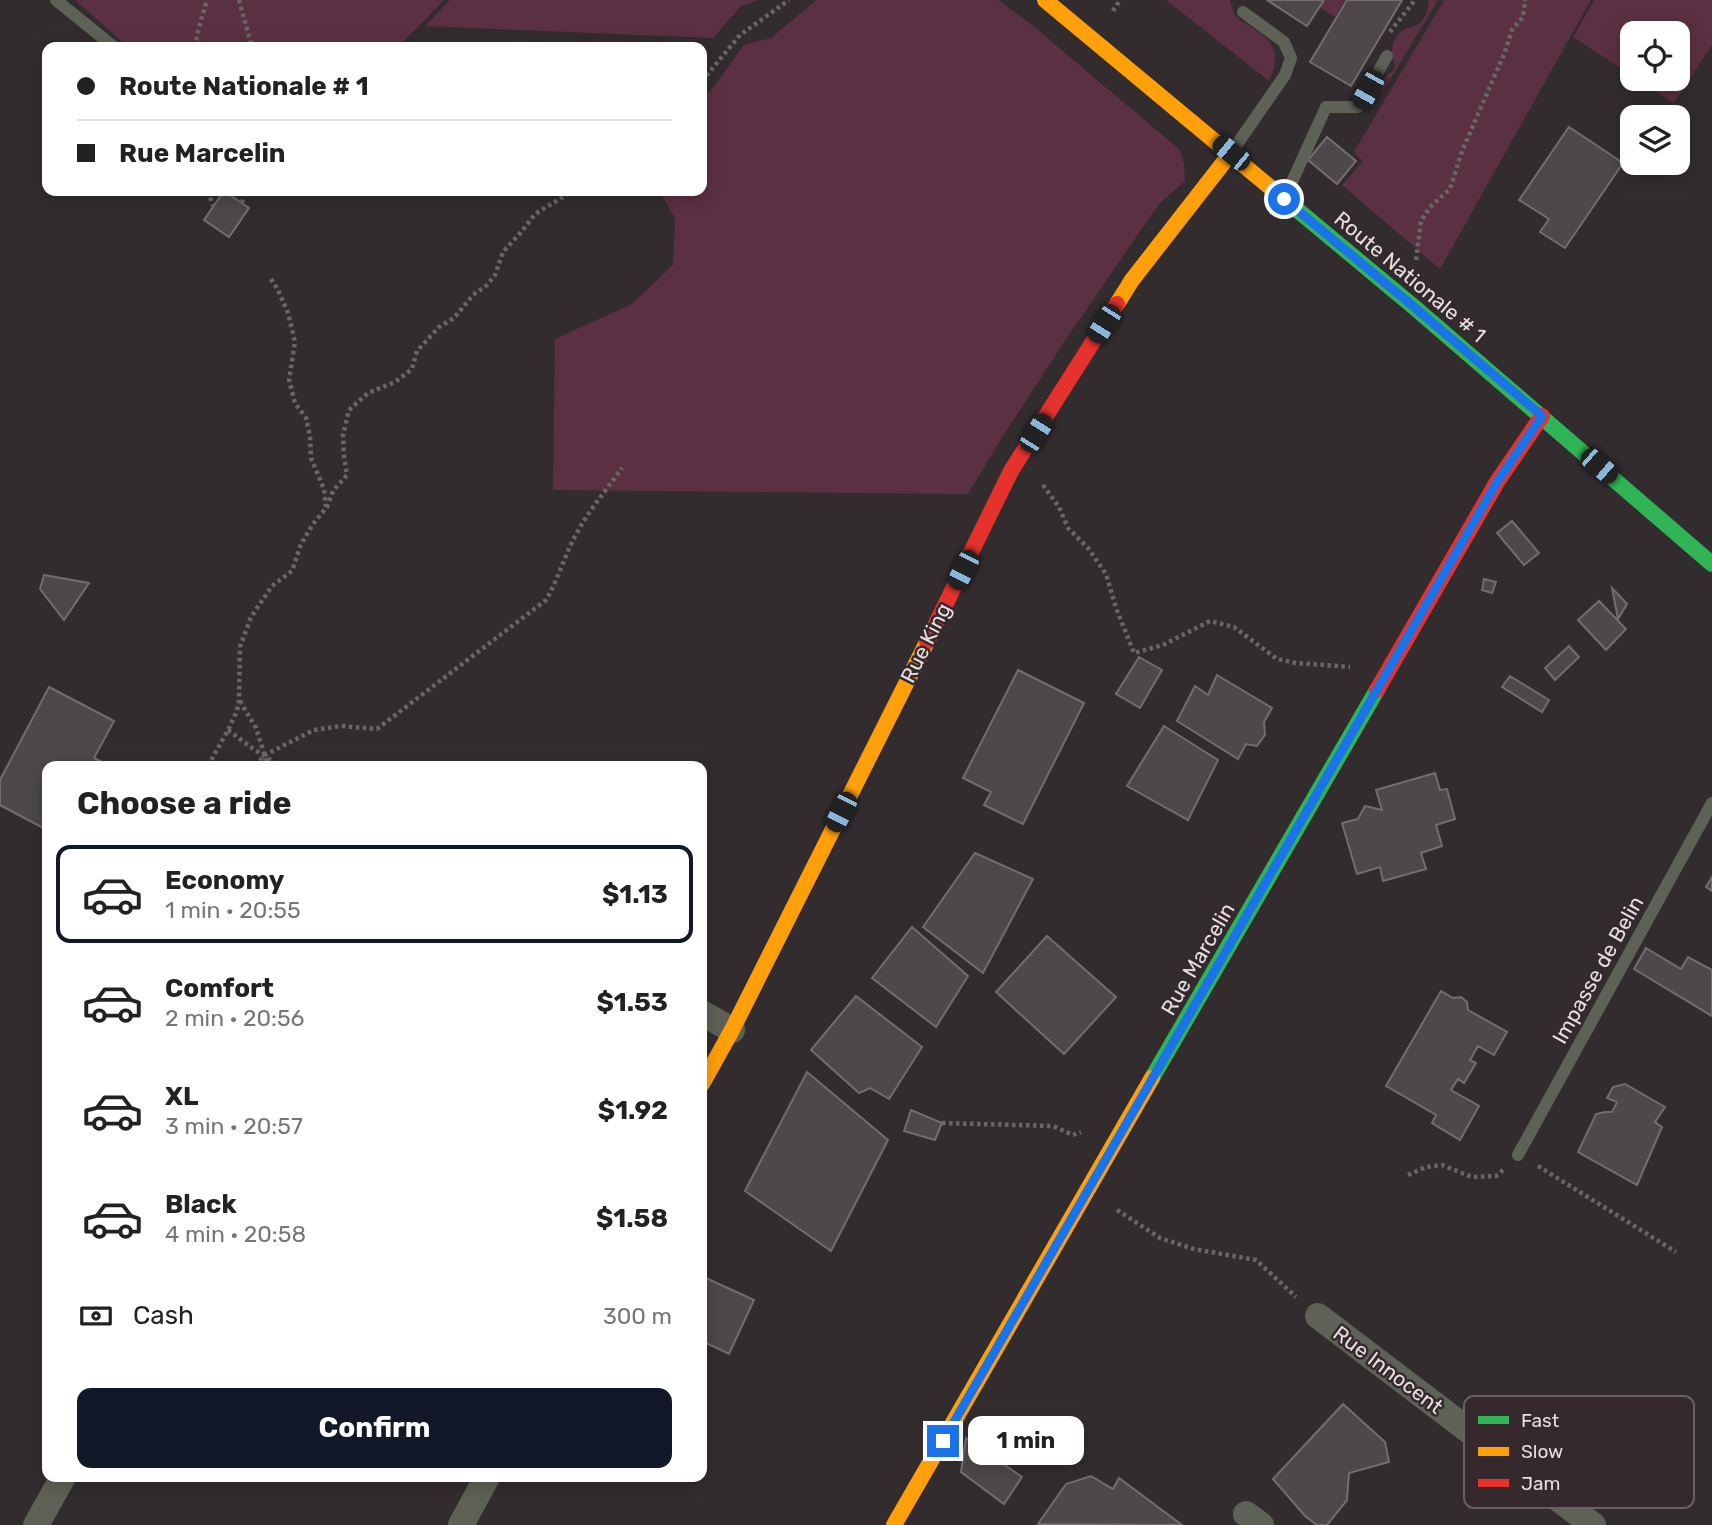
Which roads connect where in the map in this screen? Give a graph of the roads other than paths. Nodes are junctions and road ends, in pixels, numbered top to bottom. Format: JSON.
{"nodes":[{"id":1,"x":55,"y":0,"type":"edge"},
{"id":2,"x":1045,"y":0,"type":"edge"},
{"id":3,"x":1243,"y":12,"type":"dead end"},
{"id":4,"x":108,"y":42,"type":"edge"},
{"id":5,"x":1387,"y":56,"type":"road end"},
{"id":6,"x":1231,"y":153,"type":"junction"},
{"id":7,"x":1284,"y":199,"type":"junction"},
{"id":8,"x":1542,"y":416,"type":"junction"},
{"id":9,"x":1712,"y":564,"type":"edge"},
{"id":10,"x":1712,"y":803,"type":"edge"},
{"id":11,"x":707,"y":1016,"type":"edge"},
{"id":12,"x":732,"y":1030,"type":"junction"},
{"id":13,"x":707,"y":1075,"type":"edge"},
{"id":14,"x":1518,"y":1155,"type":"road end"},
{"id":15,"x":1318,"y":1316,"type":"road end"},
{"id":16,"x":1464,"y":1427,"type":"edge"},
{"id":17,"x":60,"y":1482,"type":"edge"},
{"id":18,"x":484,"y":1482,"type":"edge"},
{"id":19,"x":1571,"y":1508,"type":"edge"},
{"id":20,"x":36,"y":1525,"type":"edge"},
{"id":21,"x":461,"y":1525,"type":"edge"},
{"id":22,"x":894,"y":1525,"type":"edge"},
{"id":23,"x":1593,"y":1525,"type":"edge"}],
"edges":[{"from":1,"to":4,"type":"lane"},
{"from":2,"to":6,"type":"street","name":"Route Nationale # 1"},
{"from":3,"to":6,"type":"lane"},
{"from":5,"to":7,"type":"lane"},
{"from":6,"to":7,"type":"street","name":"Route Nationale # 1"},
{"from":6,"to":12,"type":"street","name":"Rue King"},
{"from":7,"to":8,"type":"street","name":"Route Nationale # 1"},
{"from":8,"to":9,"type":"street","name":"Route Nationale # 1"},
{"from":8,"to":22,"type":"street","name":"Rue Marcelin"},
{"from":10,"to":14,"type":"lane","name":"Impasse de Belin"},
{"from":11,"to":12,"type":"street"},
{"from":12,"to":13,"type":"street","name":"Rue King"},
{"from":15,"to":16,"type":"street","name":"Rue Innocent"},
{"from":17,"to":20,"type":"street"},
{"from":18,"to":21,"type":"street"},
{"from":19,"to":23,"type":"street","name":"Rue Innocent"}]}
